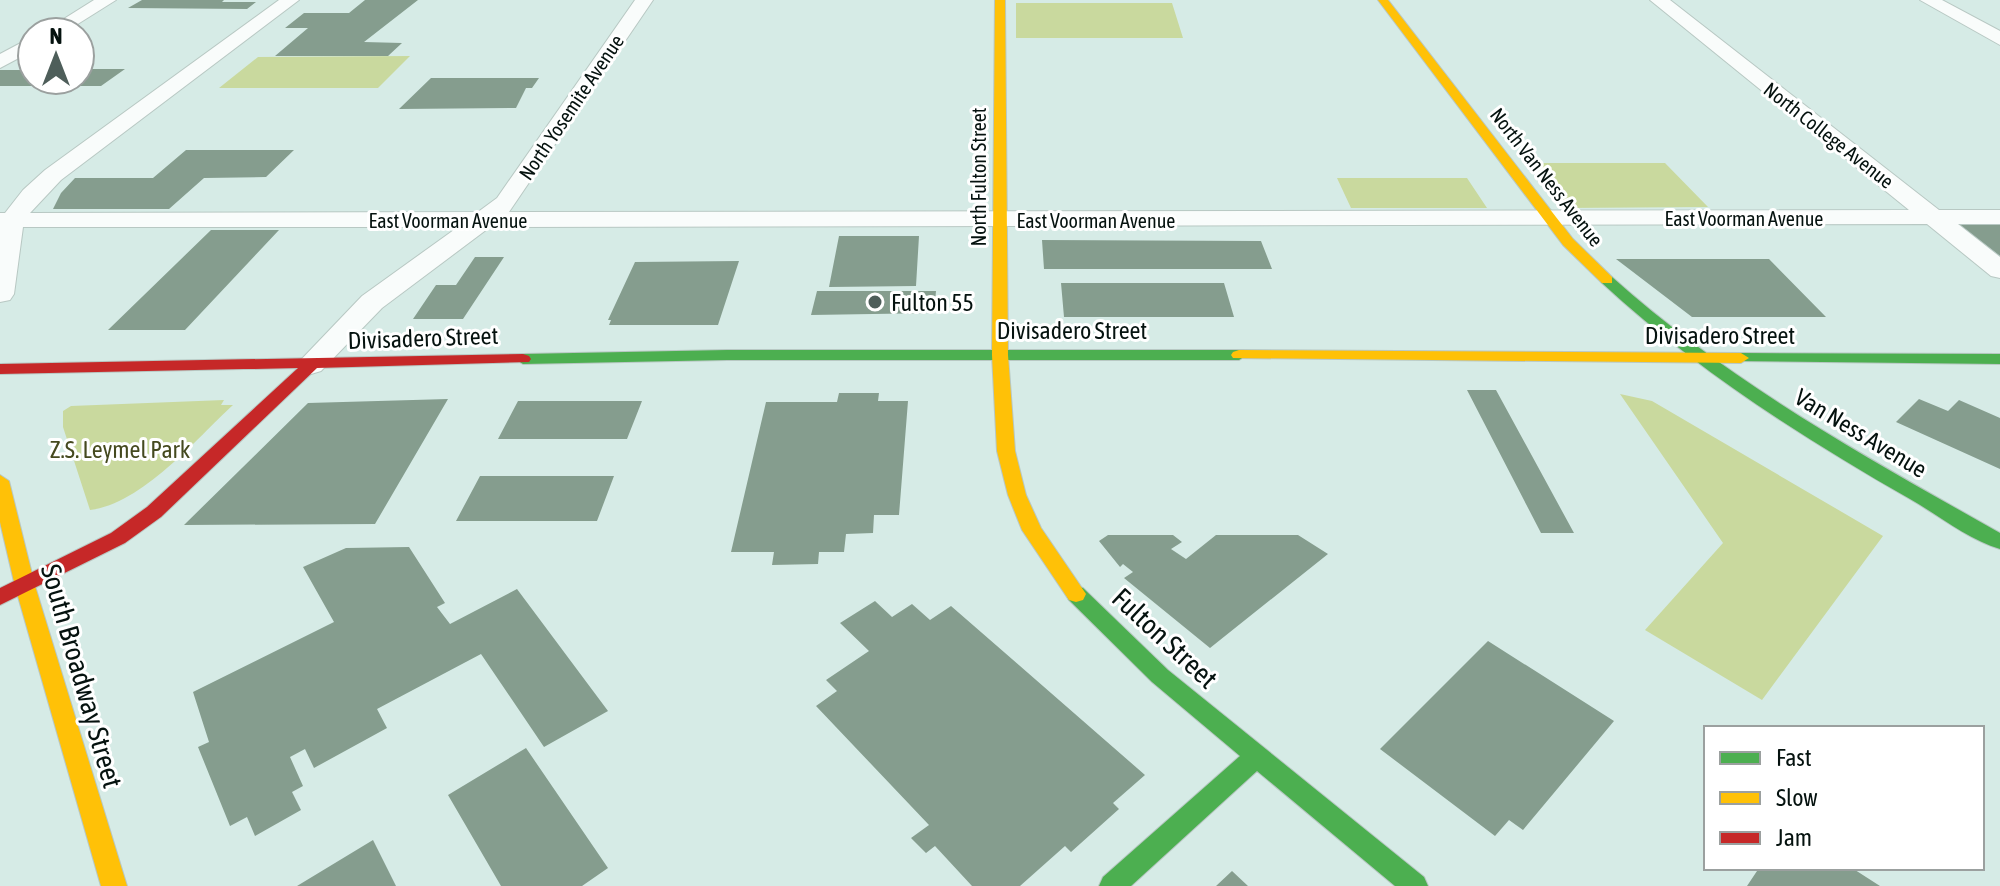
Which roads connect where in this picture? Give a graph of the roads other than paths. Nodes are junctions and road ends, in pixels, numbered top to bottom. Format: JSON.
{"nodes":[{"id":1,"x":107,"y":0,"type":"edge"},
{"id":2,"x":290,"y":0,"type":"edge"},
{"id":3,"x":644,"y":0,"type":"edge"},
{"id":4,"x":1000,"y":0,"type":"edge"},
{"id":5,"x":1383,"y":0,"type":"edge"},
{"id":6,"x":1659,"y":0,"type":"edge"},
{"id":7,"x":1929,"y":0,"type":"edge"},
{"id":8,"x":80,"y":16,"type":"edge"},
{"id":9,"x":2000,"y":39,"type":"edge"},
{"id":10,"x":1932,"y":217,"type":"junction"},
{"id":11,"x":2000,"y":217,"type":"edge"},
{"id":12,"x":1548,"y":218,"type":"junction"},
{"id":13,"x":6,"y":220,"type":"edge"},
{"id":14,"x":486,"y":220,"type":"junction"},
{"id":15,"x":999,"y":220,"type":"junction"},
{"id":16,"x":2000,"y":270,"type":"edge"},
{"id":17,"x":0,"y":294,"type":"edge"},
{"id":18,"x":1001,"y":354,"type":"junction"},
{"id":19,"x":1700,"y":359,"type":"junction"},
{"id":20,"x":2000,"y":359,"type":"edge"},
{"id":21,"x":311,"y":365,"type":"junction"},
{"id":22,"x":0,"y":369,"type":"edge"},
{"id":23,"x":0,"y":481,"type":"edge"},
{"id":24,"x":2000,"y":542,"type":"edge"},
{"id":25,"x":25,"y":586,"type":"junction"},
{"id":26,"x":0,"y":597,"type":"edge"},
{"id":27,"x":1256,"y":757,"type":"junction"},
{"id":28,"x":114,"y":886,"type":"edge"},
{"id":29,"x":1112,"y":886,"type":"edge"},
{"id":30,"x":1415,"y":886,"type":"edge"}],
"edges":[{"from":1,"to":8,"type":"street"},
{"from":2,"to":13,"type":"street"},
{"from":3,"to":14,"type":"street","name":"North Yosemite Avenue"},
{"from":4,"to":15,"type":"main road","name":"North Fulton Street"},
{"from":5,"to":12,"type":"main road","name":"North Van Ness Avenue"},
{"from":6,"to":10,"type":"street","name":"North College Avenue"},
{"from":7,"to":9,"type":"street"},
{"from":10,"to":11,"type":"street","name":"East Voorman Avenue"},
{"from":10,"to":12,"type":"street","name":"East Voorman Avenue"},
{"from":10,"to":16,"type":"street","name":"North College Avenue"},
{"from":12,"to":15,"type":"street","name":"East Voorman Avenue"},
{"from":12,"to":19,"type":"main road","name":"North Van Ness Avenue"},
{"from":13,"to":14,"type":"street","name":"East Voorman Avenue"},
{"from":13,"to":17,"type":"street"},
{"from":14,"to":15,"type":"street","name":"East Voorman Avenue"},
{"from":14,"to":21,"type":"street","name":"North Yosemite Avenue"},
{"from":15,"to":18,"type":"main road","name":"North Fulton Street"},
{"from":18,"to":19,"type":"main road","name":"Divisadero Street"},
{"from":18,"to":21,"type":"main road","name":"Divisadero Street"},
{"from":18,"to":27,"type":"main road","name":"Fulton Street"},
{"from":19,"to":20,"type":"main road","name":"Divisadero Street"},
{"from":19,"to":24,"type":"main road","name":"Van Ness Avenue"},
{"from":21,"to":22,"type":"main road","name":"Divisadero Street"},
{"from":21,"to":25,"type":"main road"},
{"from":23,"to":25,"type":"main road","name":"South Broadway Street"},
{"from":25,"to":26,"type":"main road"},
{"from":25,"to":28,"type":"main road","name":"South Broadway Street"},
{"from":27,"to":29,"type":"main road"},
{"from":27,"to":30,"type":"main road","name":"Fulton Street"}]}
